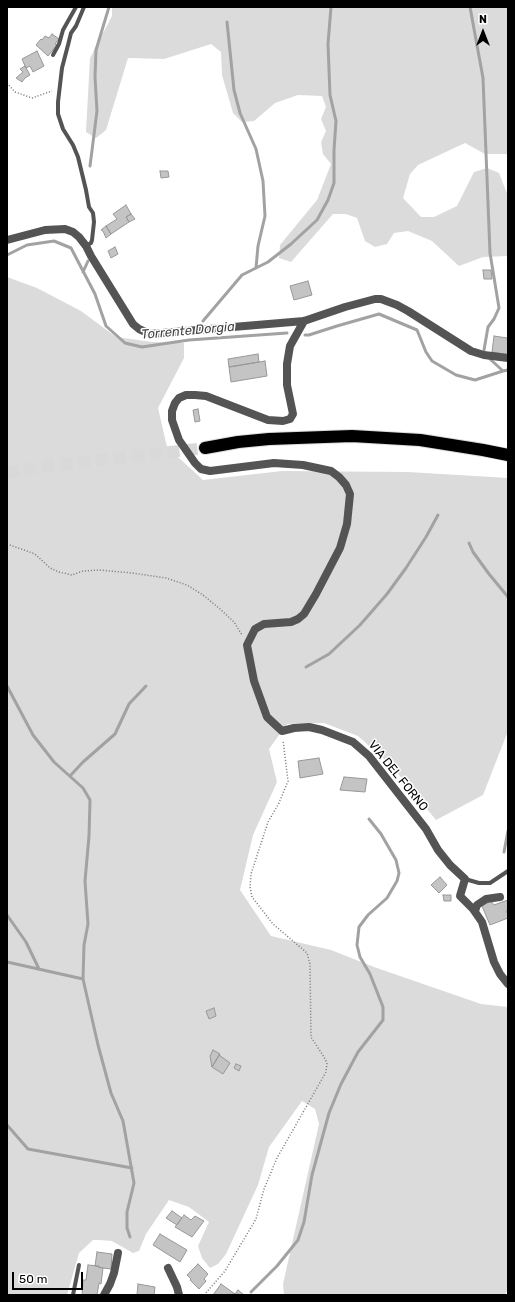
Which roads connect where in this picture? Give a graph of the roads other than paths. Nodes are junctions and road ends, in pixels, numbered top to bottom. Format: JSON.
{"nodes":[{"id":1,"x":76,"y":7,"type":"edge"},
{"id":2,"x":84,"y":7,"type":"edge"},
{"id":3,"x":53,"y":55,"type":"dead end"},
{"id":4,"x":7,"y":240,"type":"edge"},
{"id":5,"x":86,"y":246,"type":"junction"},
{"id":6,"x":304,"y":321,"type":"junction"},
{"id":7,"x":508,"y":358,"type":"edge"},
{"id":8,"x":205,"y":448,"type":"tunnel mouth"},
{"id":9,"x":508,"y":455,"type":"edge"},
{"id":10,"x":508,"y":871,"type":"edge"},
{"id":11,"x":465,"y":879,"type":"junction"},
{"id":12,"x":500,"y":897,"type":"dead end"},
{"id":13,"x":475,"y":911,"type":"junction"},
{"id":14,"x":508,"y":984,"type":"edge"},
{"id":15,"x":118,"y":1253,"type":"dead end"},
{"id":16,"x":79,"y":1265,"type":"dead end"},
{"id":17,"x":168,"y":1268,"type":"dead end"},
{"id":18,"x":73,"y":1295,"type":"edge"},
{"id":19,"x":104,"y":1295,"type":"edge"},
{"id":20,"x":179,"y":1295,"type":"edge"}],
"edges":[{"from":1,"to":3,"type":"lane"},
{"from":2,"to":5,"type":"lane"},
{"from":4,"to":5,"type":"street"},
{"from":5,"to":6,"type":"street"},
{"from":6,"to":7,"type":"street"},
{"from":6,"to":11,"type":"street","name":"VIA DEL FORNO"},
{"from":8,"to":9,"type":"highway"},
{"from":10,"to":11,"type":"lane","name":"VIA DEL FORNO"},
{"from":11,"to":13,"type":"street"},
{"from":12,"to":13,"type":"street"},
{"from":13,"to":14,"type":"street"},
{"from":15,"to":19,"type":"street"},
{"from":16,"to":18,"type":"lane"},
{"from":17,"to":20,"type":"street"}]}
